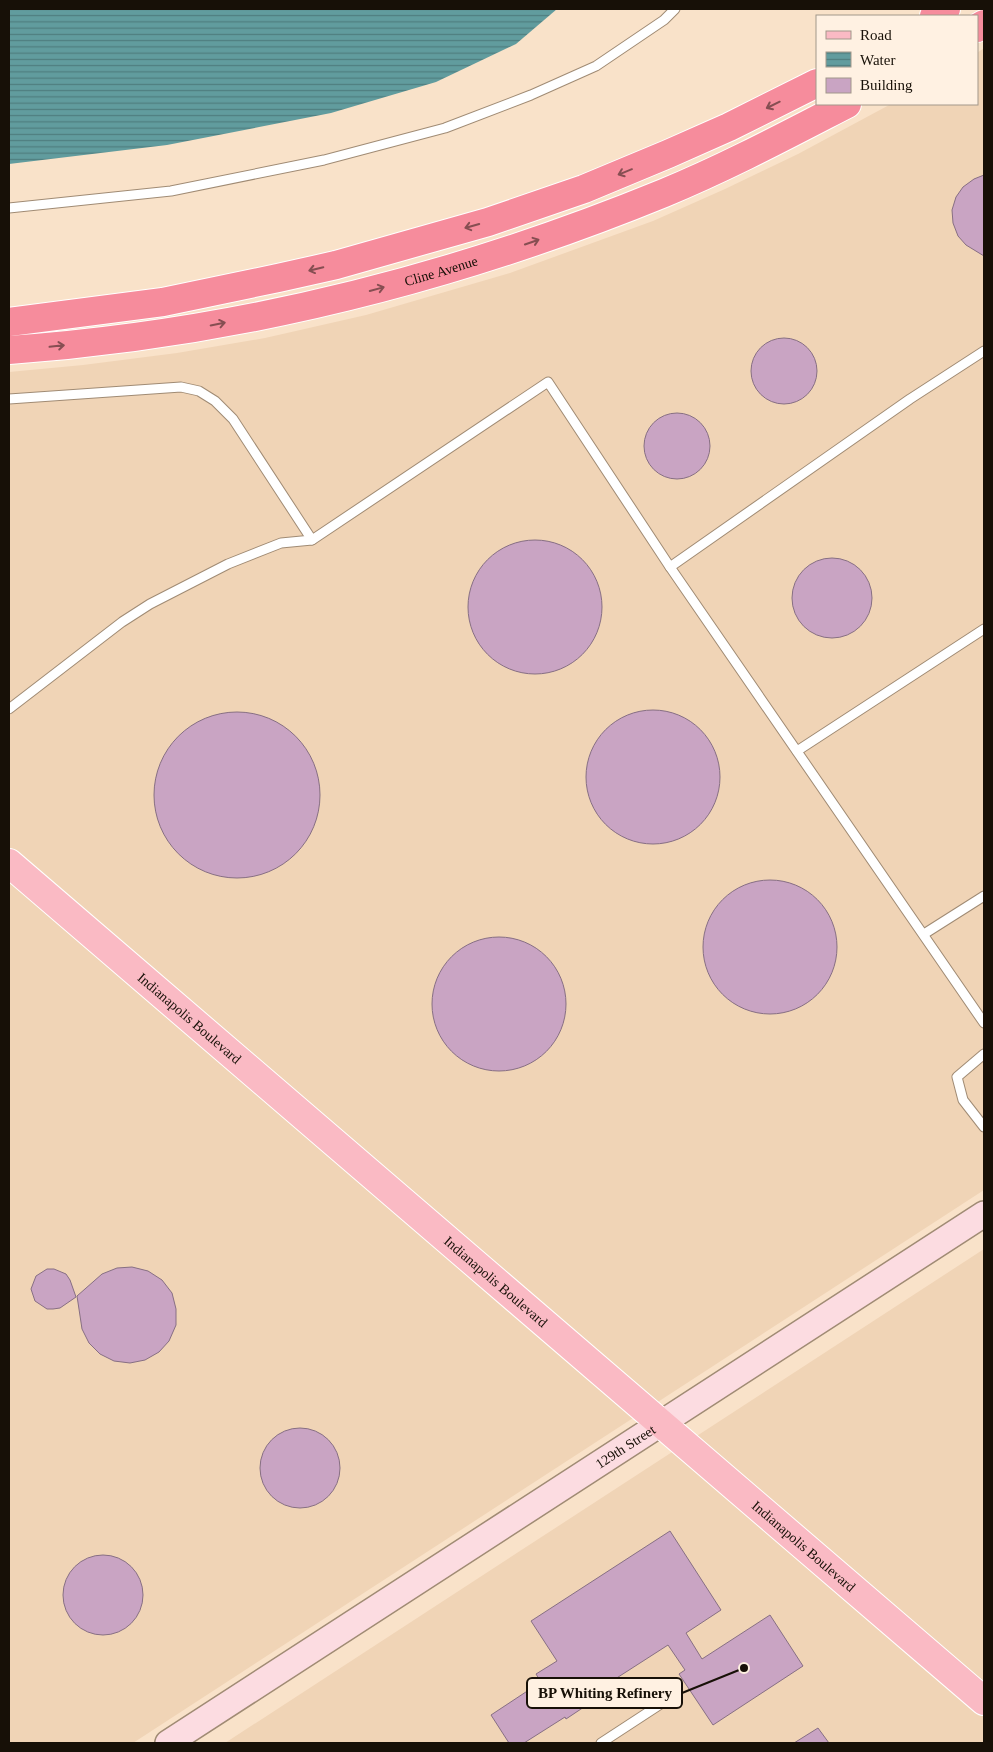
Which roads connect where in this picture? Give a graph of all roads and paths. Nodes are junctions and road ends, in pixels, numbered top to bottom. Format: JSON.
{"nodes":[{"id":1,"x":675,"y":9,"type":"edge"},
{"id":2,"x":816,"y":84,"type":"edge"},
{"id":3,"x":845,"y":105,"type":"edge"},
{"id":4,"x":9,"y":208,"type":"edge"},
{"id":5,"x":9,"y":322,"type":"edge"},
{"id":6,"x":9,"y":350,"type":"edge"},
{"id":7,"x":984,"y":351,"type":"edge"},
{"id":8,"x":9,"y":399,"type":"edge"},
{"id":9,"x":312,"y":540,"type":"junction"},
{"id":10,"x":670,"y":567,"type":"junction"},
{"id":11,"x":984,"y":629,"type":"edge"},
{"id":12,"x":9,"y":709,"type":"edge"},
{"id":13,"x":797,"y":750,"type":"junction"},
{"id":14,"x":9,"y":863,"type":"edge"},
{"id":15,"x":984,"y":896,"type":"edge"},
{"id":16,"x":924,"y":934,"type":"junction"},
{"id":17,"x":984,"y":1023,"type":"edge"},
{"id":18,"x":984,"y":1054,"type":"edge"},
{"id":19,"x":984,"y":1127,"type":"edge"},
{"id":20,"x":984,"y":1214,"type":"edge"},
{"id":21,"x":663,"y":1423,"type":"junction"},
{"id":22,"x":676,"y":1694,"type":"dead end"},
{"id":23,"x":984,"y":1701,"type":"edge"},
{"id":24,"x":168,"y":1743,"type":"edge"},
{"id":25,"x":601,"y":1743,"type":"edge"}],
"edges":[{"from":1,"to":4,"type":"lane"},
{"from":2,"to":5,"type":"highway","one_way":true},
{"from":6,"to":3,"type":"highway","name":"Cline Avenue","one_way":true},
{"from":7,"to":10,"type":"lane"},
{"from":8,"to":9,"type":"lane"},
{"from":9,"to":10,"type":"lane"},
{"from":9,"to":12,"type":"lane"},
{"from":10,"to":13,"type":"lane"},
{"from":11,"to":13,"type":"lane"},
{"from":13,"to":16,"type":"lane"},
{"from":14,"to":21,"type":"main road","name":"Indianapolis Boulevard"},
{"from":15,"to":16,"type":"lane"},
{"from":16,"to":17,"type":"lane"},
{"from":18,"to":19,"type":"lane"},
{"from":20,"to":21,"type":"main road","name":"129th Street"},
{"from":21,"to":23,"type":"main road","name":"Indianapolis Boulevard"},
{"from":21,"to":24,"type":"main road","name":"129th Street"},
{"from":22,"to":25,"type":"lane"}]}
